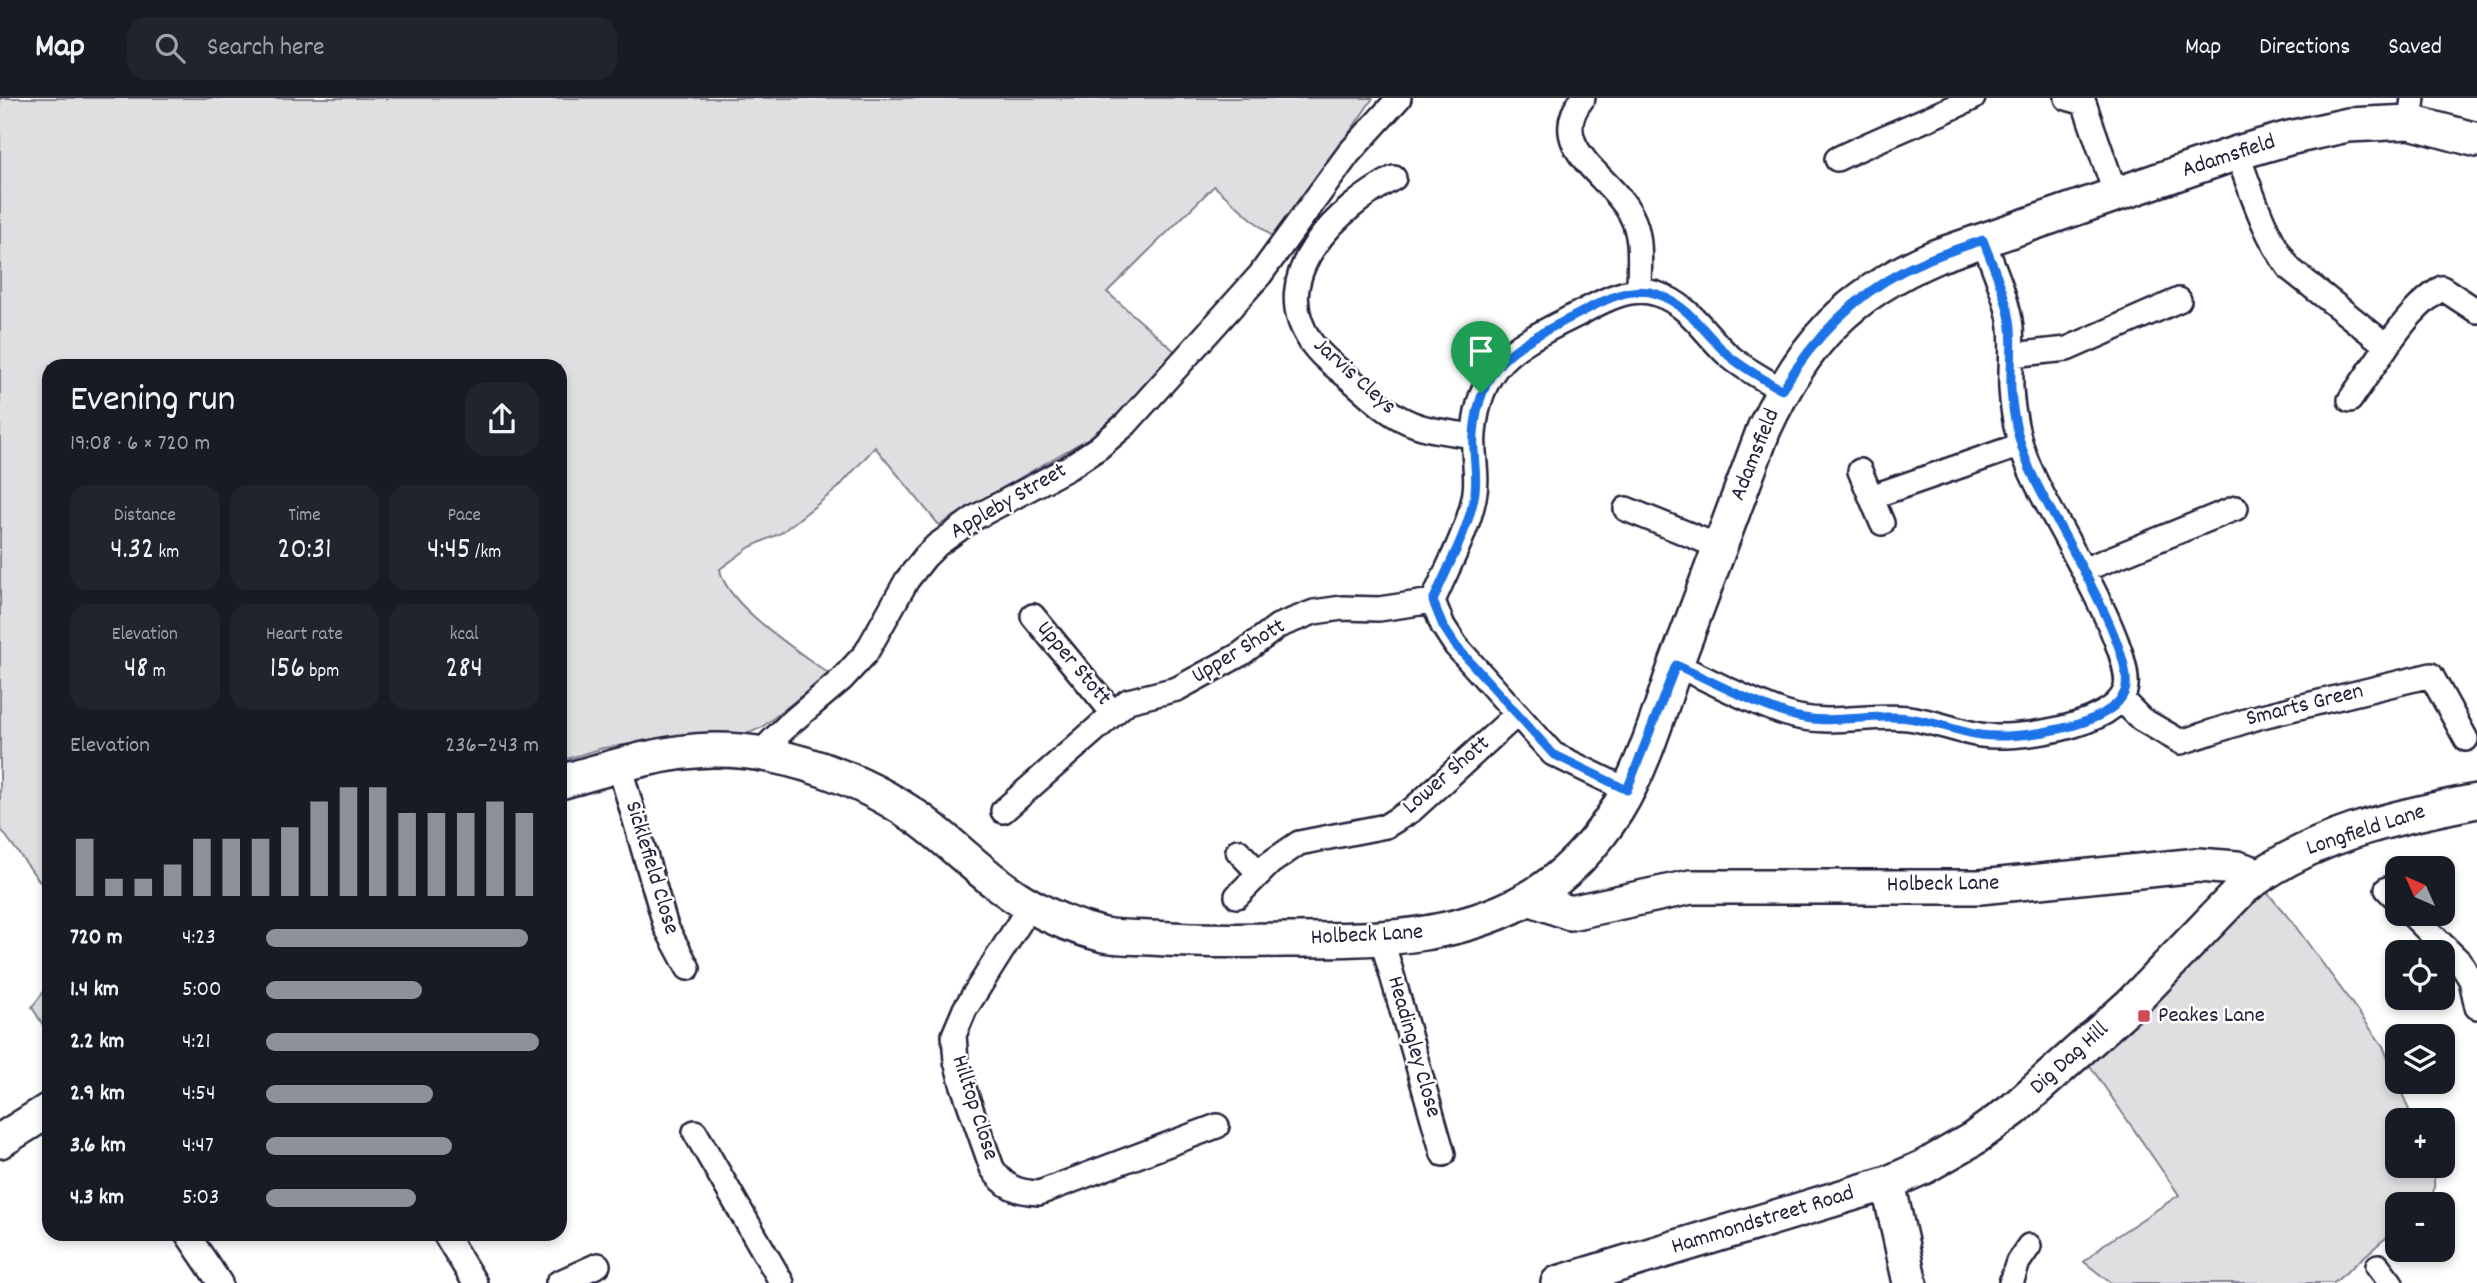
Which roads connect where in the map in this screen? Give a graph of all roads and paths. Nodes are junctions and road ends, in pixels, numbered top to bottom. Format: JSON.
{"nodes":[{"id":1,"x":1399,"y":98,"type":"edge"},
{"id":2,"x":1583,"y":98,"type":"edge"},
{"id":3,"x":1973,"y":98,"type":"edge"},
{"id":4,"x":2080,"y":100,"type":"edge"},
{"id":5,"x":2412,"y":110,"type":"edge"},
{"id":6,"x":2477,"y":140,"type":"edge"},
{"id":7,"x":2237,"y":153,"type":"junction"},
{"id":8,"x":1837,"y":159,"type":"dead end"},
{"id":9,"x":1394,"y":178,"type":"dead end"},
{"id":10,"x":2116,"y":195,"type":"junction"},
{"id":11,"x":1983,"y":240,"type":"junction"},
{"id":12,"x":1639,"y":289,"type":"junction"},
{"id":13,"x":2179,"y":300,"type":"dead end"},
{"id":14,"x":2477,"y":311,"type":"edge"},
{"id":15,"x":2387,"y":346,"type":"junction"},
{"id":16,"x":2012,"y":355,"type":"junction"},
{"id":17,"x":1782,"y":390,"type":"junction"},
{"id":18,"x":2350,"y":400,"type":"dead end"},
{"id":19,"x":1474,"y":436,"type":"junction"},
{"id":20,"x":2021,"y":445,"type":"junction"},
{"id":21,"x":1860,"y":471,"type":"dead end"},
{"id":22,"x":1871,"y":497,"type":"junction"},
{"id":23,"x":2236,"y":508,"type":"dead end"},
{"id":24,"x":1626,"y":509,"type":"dead end"},
{"id":25,"x":1881,"y":523,"type":"dead end"},
{"id":26,"x":1720,"y":547,"type":"junction"},
{"id":27,"x":2083,"y":570,"type":"junction"},
{"id":28,"x":1433,"y":601,"type":"junction"},
{"id":29,"x":1033,"y":616,"type":"dead end"},
{"id":30,"x":1676,"y":665,"type":"junction"},
{"id":31,"x":2121,"y":699,"type":"junction"},
{"id":32,"x":1113,"y":713,"type":"junction"},
{"id":33,"x":1516,"y":715,"type":"junction"},
{"id":34,"x":2466,"y":739,"type":"dead end"},
{"id":35,"x":762,"y":755,"type":"junction"},
{"id":36,"x":619,"y":765,"type":"junction"},
{"id":37,"x":567,"y":780,"type":"edge"},
{"id":38,"x":1627,"y":790,"type":"junction"},
{"id":39,"x":2477,"y":801,"type":"edge"},
{"id":40,"x":1003,"y":811,"type":"dead end"},
{"id":41,"x":1238,"y":851,"type":"dead end"},
{"id":42,"x":1259,"y":873,"type":"junction"},
{"id":43,"x":2259,"y":875,"type":"junction"},
{"id":44,"x":1237,"y":896,"type":"dead end"},
{"id":45,"x":1529,"y":898,"type":"junction"},
{"id":46,"x":1030,"y":906,"type":"junction"},
{"id":47,"x":2424,"y":926,"type":"edge"},
{"id":48,"x":1382,"y":940,"type":"junction"},
{"id":49,"x":688,"y":968,"type":"dead end"},
{"id":50,"x":2477,"y":1007,"type":"edge"},
{"id":51,"x":42,"y":1114,"type":"edge"},
{"id":52,"x":1217,"y":1126,"type":"dead end"},
{"id":53,"x":695,"y":1132,"type":"dead end"},
{"id":54,"x":0,"y":1141,"type":"edge"},
{"id":55,"x":1443,"y":1154,"type":"dead end"},
{"id":56,"x":1888,"y":1183,"type":"junction"},
{"id":57,"x":192,"y":1241,"type":"edge"},
{"id":58,"x":448,"y":1241,"type":"edge"},
{"id":59,"x":2029,"y":1247,"type":"dead end"},
{"id":60,"x":598,"y":1265,"type":"dead end"},
{"id":61,"x":220,"y":1283,"type":"edge"},
{"id":62,"x":475,"y":1283,"type":"edge"},
{"id":63,"x":558,"y":1283,"type":"edge"},
{"id":64,"x":782,"y":1283,"type":"edge"},
{"id":65,"x":1558,"y":1283,"type":"edge"},
{"id":66,"x":1910,"y":1283,"type":"edge"},
{"id":67,"x":2011,"y":1283,"type":"edge"}],
"edges":[{"from":1,"to":35,"type":"street","name":"Appleby Street"},
{"from":2,"to":12,"type":"street"},
{"from":3,"to":8,"type":"street"},
{"from":4,"to":10,"type":"street"},
{"from":5,"to":6,"type":"street","name":"Adamsfield"},
{"from":5,"to":7,"type":"street","name":"Adamsfield"},
{"from":7,"to":10,"type":"street","name":"Adamsfield"},
{"from":7,"to":15,"type":"street"},
{"from":9,"to":19,"type":"street","name":"Jarvis Cleys"},
{"from":10,"to":11,"type":"street","name":"Adamsfield"},
{"from":11,"to":16,"type":"street"},
{"from":11,"to":17,"type":"street","name":"Adamsfield"},
{"from":12,"to":17,"type":"street"},
{"from":12,"to":19,"type":"street"},
{"from":13,"to":16,"type":"street"},
{"from":14,"to":15,"type":"street"},
{"from":15,"to":18,"type":"street"},
{"from":16,"to":20,"type":"street"},
{"from":17,"to":26,"type":"street","name":"Adamsfield"},
{"from":19,"to":28,"type":"street"},
{"from":20,"to":22,"type":"street"},
{"from":20,"to":27,"type":"street"},
{"from":21,"to":22,"type":"street"},
{"from":22,"to":25,"type":"street"},
{"from":23,"to":27,"type":"street"},
{"from":24,"to":26,"type":"street"},
{"from":26,"to":30,"type":"street","name":"Adamsfield"},
{"from":27,"to":31,"type":"street"},
{"from":28,"to":32,"type":"street","name":"Upper Shott"},
{"from":28,"to":33,"type":"street"},
{"from":29,"to":32,"type":"street","name":"Upper Stott"},
{"from":30,"to":31,"type":"street"},
{"from":30,"to":38,"type":"street","name":"Adamsfield"},
{"from":31,"to":34,"type":"street","name":"Smarts Green"},
{"from":32,"to":40,"type":"street","name":"Upper Shott"},
{"from":33,"to":38,"type":"street"},
{"from":33,"to":42,"type":"street","name":"Lower Shott"},
{"from":35,"to":36,"type":"street"},
{"from":35,"to":46,"type":"street","name":"Holbeck Lane"},
{"from":36,"to":37,"type":"street"},
{"from":36,"to":49,"type":"street","name":"Sicklefield Close"},
{"from":38,"to":45,"type":"street","name":"Adamsfield"},
{"from":39,"to":43,"type":"street","name":"Longfield Lane"},
{"from":41,"to":42,"type":"street"},
{"from":42,"to":44,"type":"street","name":"Lower Shott"},
{"from":43,"to":45,"type":"street","name":"Holbeck Lane"},
{"from":43,"to":56,"type":"street","name":"Dig Dag Hill"},
{"from":45,"to":48,"type":"street","name":"Holbeck Lane"},
{"from":46,"to":48,"type":"street","name":"Holbeck Lane"},
{"from":46,"to":52,"type":"street","name":"Hilltop Close"},
{"from":47,"to":50,"type":"street"},
{"from":48,"to":55,"type":"street","name":"Headingley Close"},
{"from":51,"to":54,"type":"street"},
{"from":53,"to":64,"type":"street"},
{"from":56,"to":65,"type":"street","name":"Hammondstreet Road"},
{"from":56,"to":66,"type":"street"},
{"from":57,"to":61,"type":"street"},
{"from":58,"to":62,"type":"street"},
{"from":59,"to":67,"type":"street"},
{"from":60,"to":63,"type":"street"}]}
